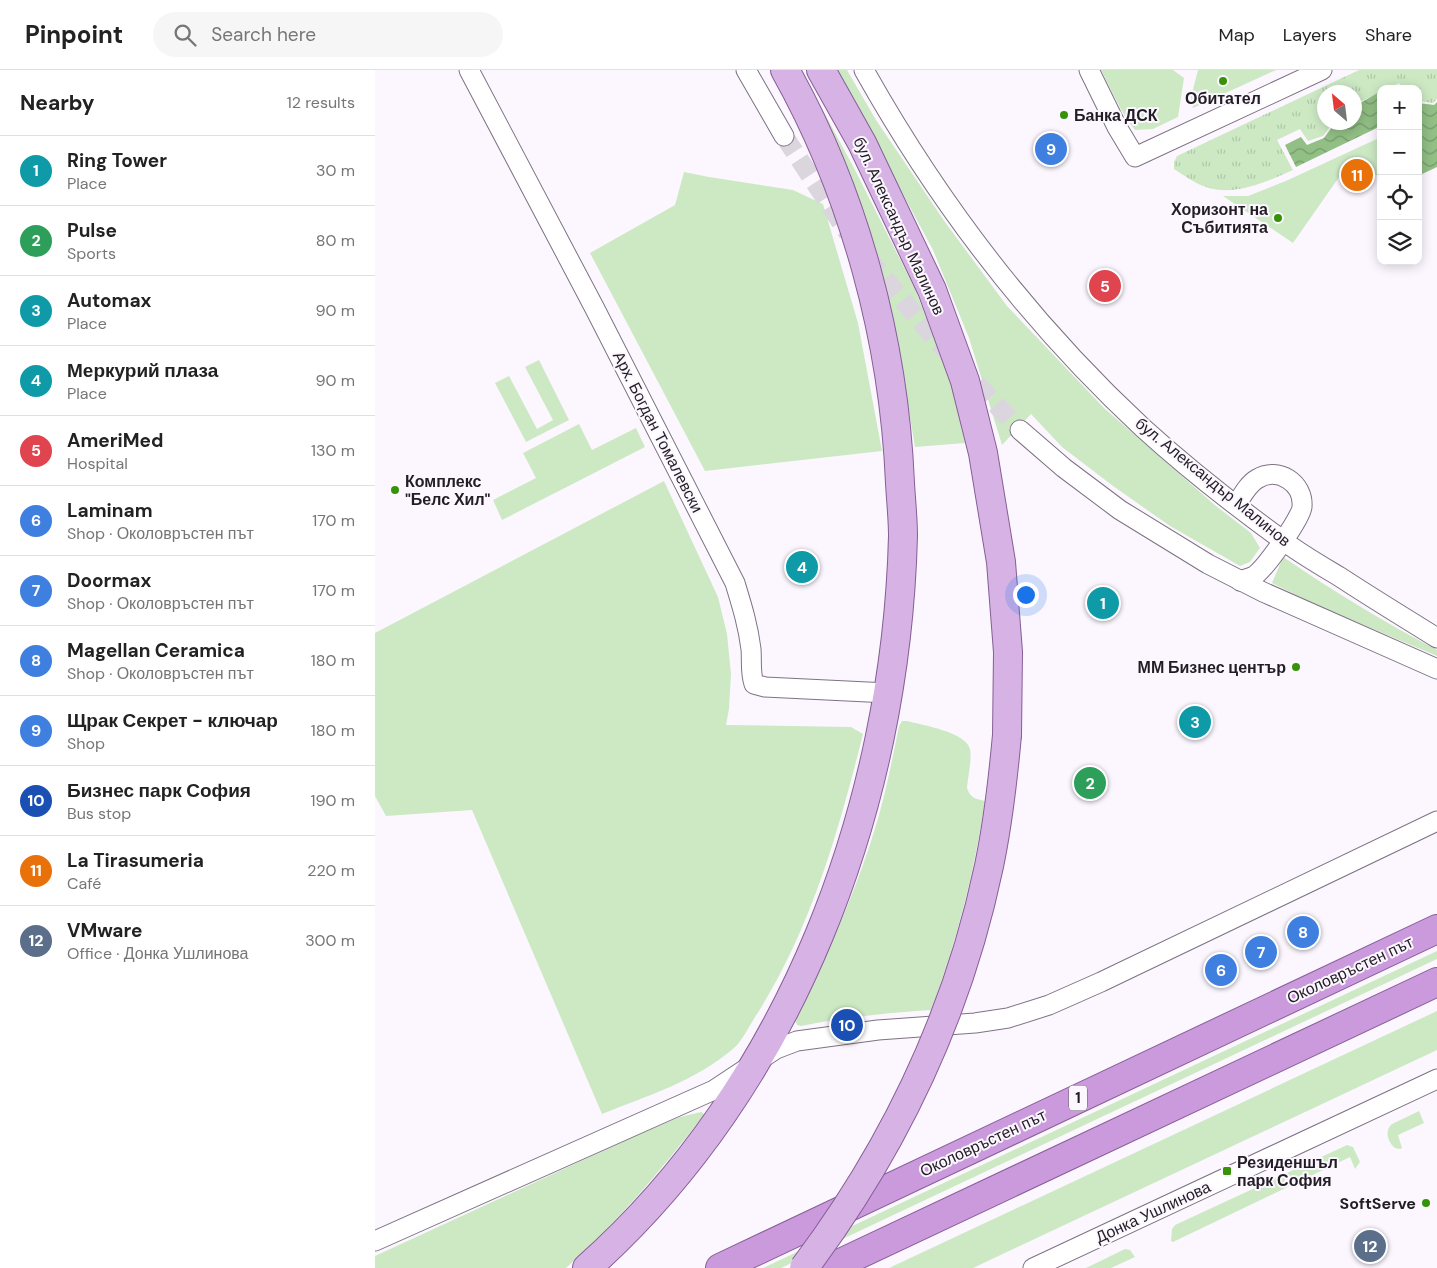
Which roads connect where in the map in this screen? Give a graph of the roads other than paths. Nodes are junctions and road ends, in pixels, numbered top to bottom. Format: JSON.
{"nodes":[{"id":1,"x":469,"y":70,"type":"edge"},
{"id":2,"x":746,"y":70,"type":"edge"},
{"id":3,"x":785,"y":70,"type":"edge"},
{"id":4,"x":821,"y":70,"type":"edge"},
{"id":5,"x":864,"y":70,"type":"edge"},
{"id":6,"x":1089,"y":70,"type":"edge"},
{"id":7,"x":1321,"y":70,"type":"edge"},
{"id":8,"x":784,"y":136,"type":"tunnel mouth"},
{"id":9,"x":1020,"y":430,"type":"tunnel mouth"},
{"id":10,"x":1236,"y":505,"type":"junction"},
{"id":11,"x":1283,"y":541,"type":"junction"},
{"id":12,"x":1240,"y":581,"type":"junction"},
{"id":13,"x":1437,"y":638,"type":"edge"},
{"id":14,"x":1437,"y":669,"type":"edge"},
{"id":15,"x":888,"y":693,"type":"junction"},
{"id":16,"x":1437,"y":821,"type":"edge"},
{"id":17,"x":1437,"y":929,"type":"edge"},
{"id":18,"x":1437,"y":982,"type":"edge"},
{"id":19,"x":757,"y":1060,"type":"junction"},
{"id":20,"x":1437,"y":1079,"type":"edge"},
{"id":21,"x":375,"y":1241,"type":"edge"},
{"id":22,"x":587,"y":1268,"type":"edge"},
{"id":23,"x":720,"y":1268,"type":"edge"},
{"id":24,"x":804,"y":1268,"type":"edge"},
{"id":25,"x":830,"y":1268,"type":"edge"},
{"id":26,"x":1033,"y":1268,"type":"edge"}],
"edges":[{"from":1,"to":15,"type":"street","name":"Арх. Богдан Томалевски"},
{"from":2,"to":8,"type":"street"},
{"from":3,"to":15,"type":"main road"},
{"from":4,"to":24,"type":"main road","name":"бул. Александър Малинов","bridge":true},
{"from":5,"to":10,"type":"street","name":"бул. Александър Малинов"},
{"from":6,"to":7,"type":"street"},
{"from":9,"to":12,"type":"street"},
{"from":10,"to":11,"type":"street","name":"бул. Александър Малинов"},
{"from":10,"to":11,"type":"street"},
{"from":11,"to":12,"type":"street"},
{"from":11,"to":13,"type":"street","name":"бул. Александър Малинов"},
{"from":12,"to":14,"type":"street"},
{"from":15,"to":19,"type":"main road"},
{"from":16,"to":19,"type":"street"},
{"from":17,"to":23,"type":"highway","name":"Околовръстен път","number":"1"},
{"from":18,"to":25,"type":"highway"},
{"from":19,"to":21,"type":"street"},
{"from":19,"to":22,"type":"main road"},
{"from":20,"to":26,"type":"street","name":"Донка Ушлинова"}]}
